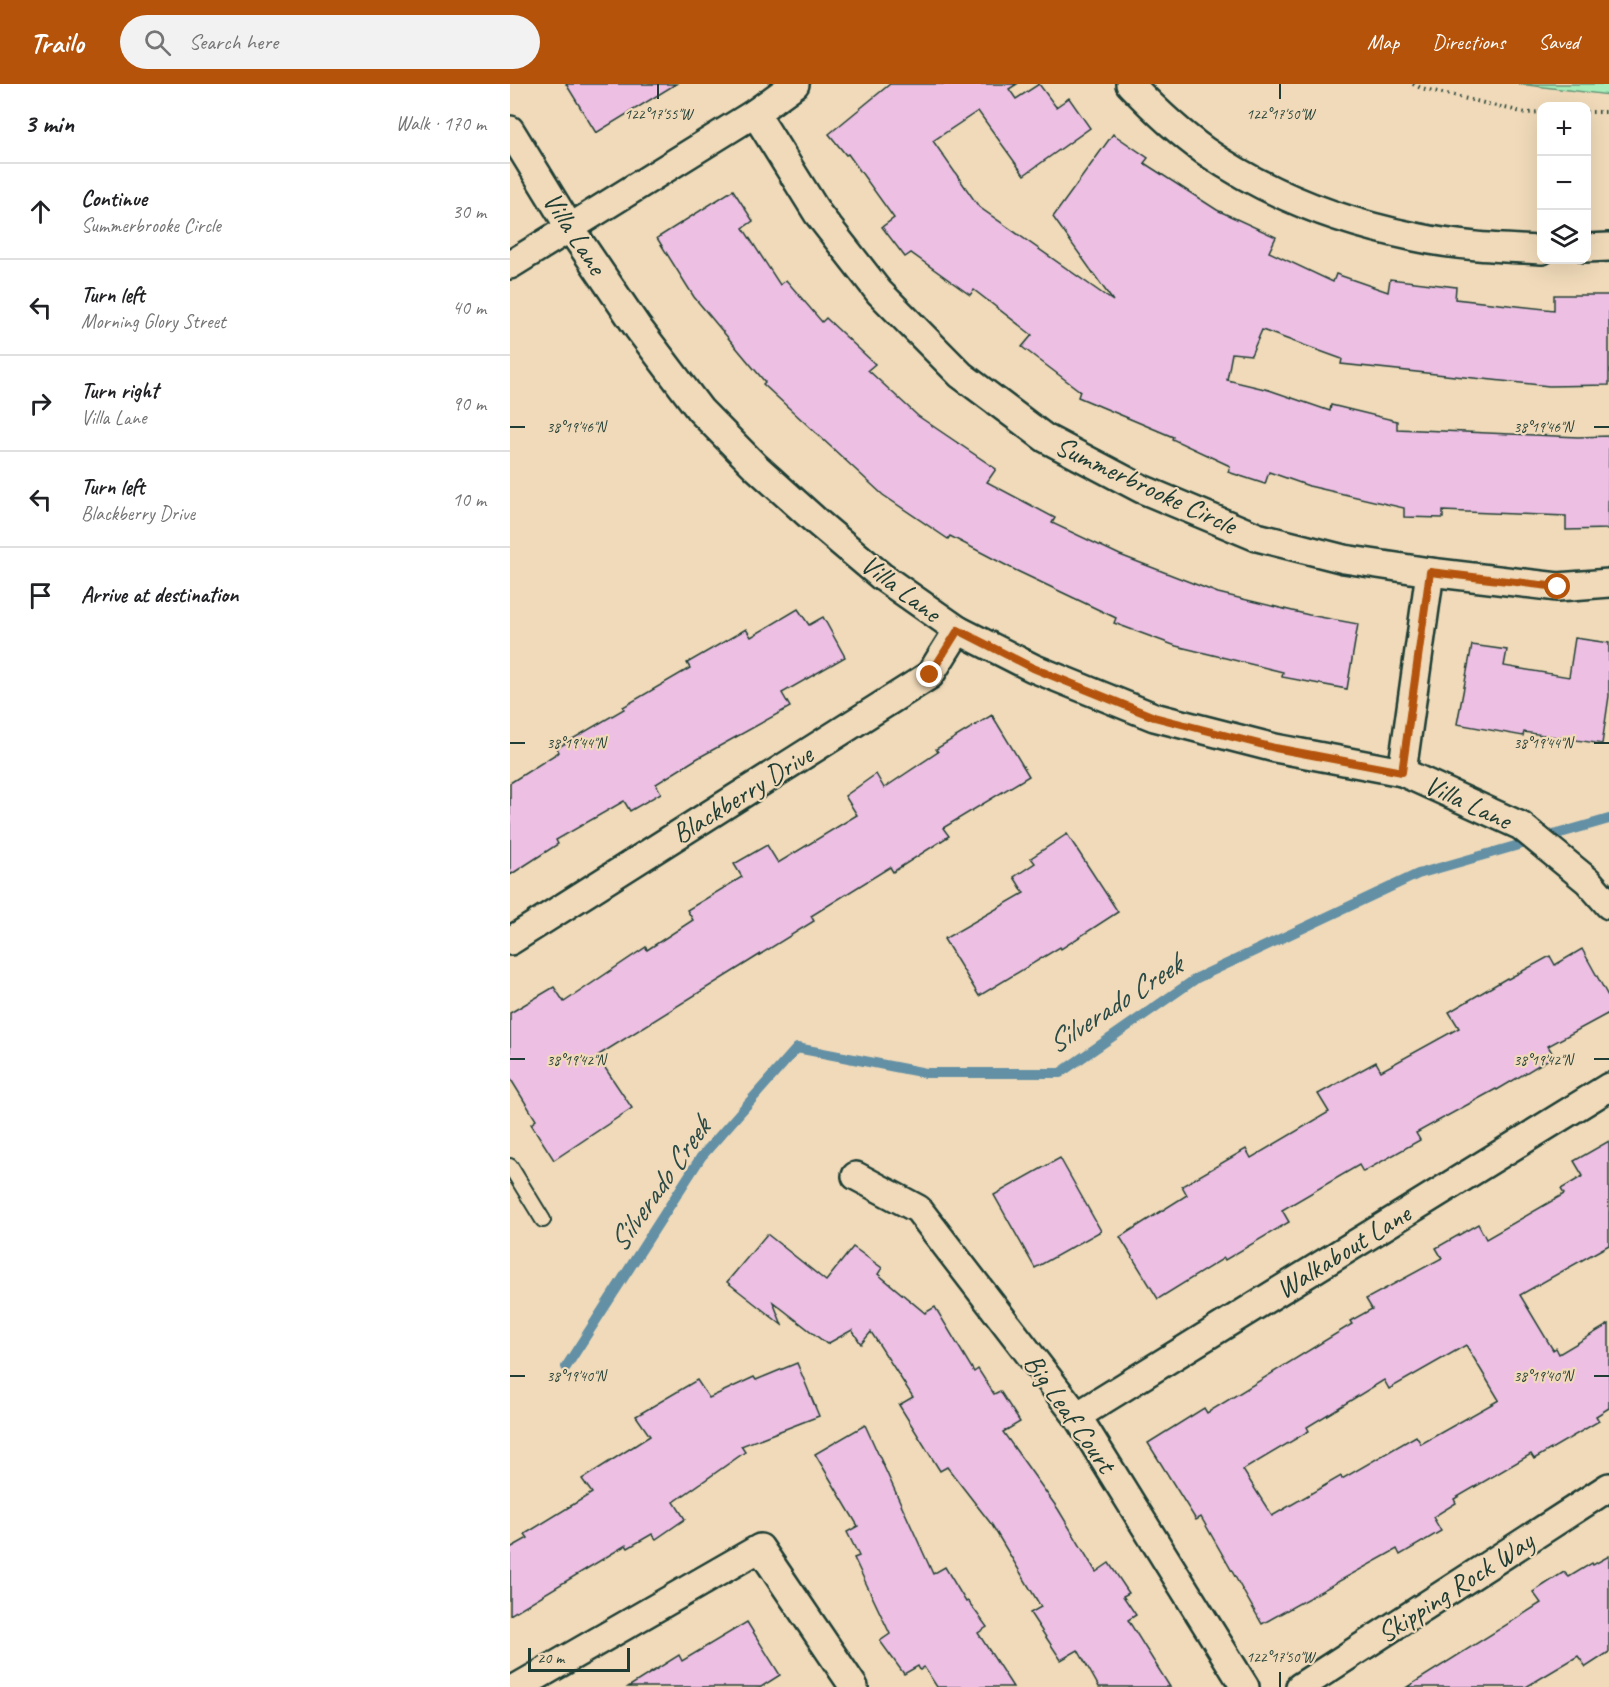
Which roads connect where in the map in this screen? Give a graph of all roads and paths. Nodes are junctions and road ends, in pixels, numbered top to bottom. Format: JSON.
{"nodes":[{"id":1,"x":795,"y":84,"type":"edge"},
{"id":2,"x":1130,"y":84,"type":"edge"},
{"id":3,"x":1413,"y":84,"type":"edge"},
{"id":4,"x":1537,"y":112,"type":"edge"},
{"id":5,"x":1591,"y":112,"type":"edge"},
{"id":6,"x":1609,"y":112,"type":"edge"},
{"id":7,"x":755,"y":113,"type":"junction"},
{"id":8,"x":510,"y":130,"type":"edge"},
{"id":9,"x":570,"y":228,"type":"junction"},
{"id":10,"x":1609,"y":247,"type":"edge"},
{"id":11,"x":1591,"y":248,"type":"edge"},
{"id":12,"x":1537,"y":249,"type":"edge"},
{"id":13,"x":510,"y":265,"type":"edge"},
{"id":14,"x":1430,"y":572,"type":"junction"},
{"id":15,"x":1609,"y":584,"type":"edge"},
{"id":16,"x":958,"y":630,"type":"junction"},
{"id":17,"x":1402,"y":772,"type":"junction"},
{"id":18,"x":1609,"y":905,"type":"edge"},
{"id":19,"x":510,"y":941,"type":"edge"},
{"id":20,"x":1609,"y":1087,"type":"edge"},
{"id":21,"x":510,"y":1166,"type":"edge"},
{"id":22,"x":856,"y":1176,"type":"dead end"},
{"id":23,"x":543,"y":1220,"type":"dead end"},
{"id":24,"x":1077,"y":1416,"type":"junction"},
{"id":25,"x":1609,"y":1487,"type":"edge"},
{"id":26,"x":518,"y":1687,"type":"edge"},
{"id":27,"x":854,"y":1687,"type":"edge"},
{"id":28,"x":1245,"y":1687,"type":"edge"},
{"id":29,"x":1300,"y":1687,"type":"edge"}],
"edges":[{"from":1,"to":7,"type":"street"},
{"from":2,"to":12,"type":"street"},
{"from":3,"to":4,"type":"path"},
{"from":5,"to":6,"type":"path"},
{"from":7,"to":9,"type":"street"},
{"from":7,"to":14,"type":"street","name":"Summerbrooke Circle"},
{"from":8,"to":9,"type":"street","name":"Villa Lane"},
{"from":9,"to":13,"type":"street"},
{"from":9,"to":16,"type":"street","name":"Villa Lane"},
{"from":10,"to":11,"type":"street"},
{"from":14,"to":15,"type":"street","name":"Summerbrooke Circle"},
{"from":14,"to":17,"type":"street"},
{"from":16,"to":17,"type":"street","name":"Villa Lane"},
{"from":16,"to":19,"type":"street","name":"Blackberry Drive"},
{"from":17,"to":18,"type":"street","name":"Villa Lane"},
{"from":20,"to":24,"type":"street","name":"Walkabout Lane"},
{"from":21,"to":23,"type":"lane"},
{"from":22,"to":24,"type":"street","name":"Big Leaf Court"},
{"from":24,"to":28,"type":"street","name":"Big Leaf Court"},
{"from":25,"to":29,"type":"street","name":"Skipping Rock Way"},
{"from":26,"to":27,"type":"street"}]}
